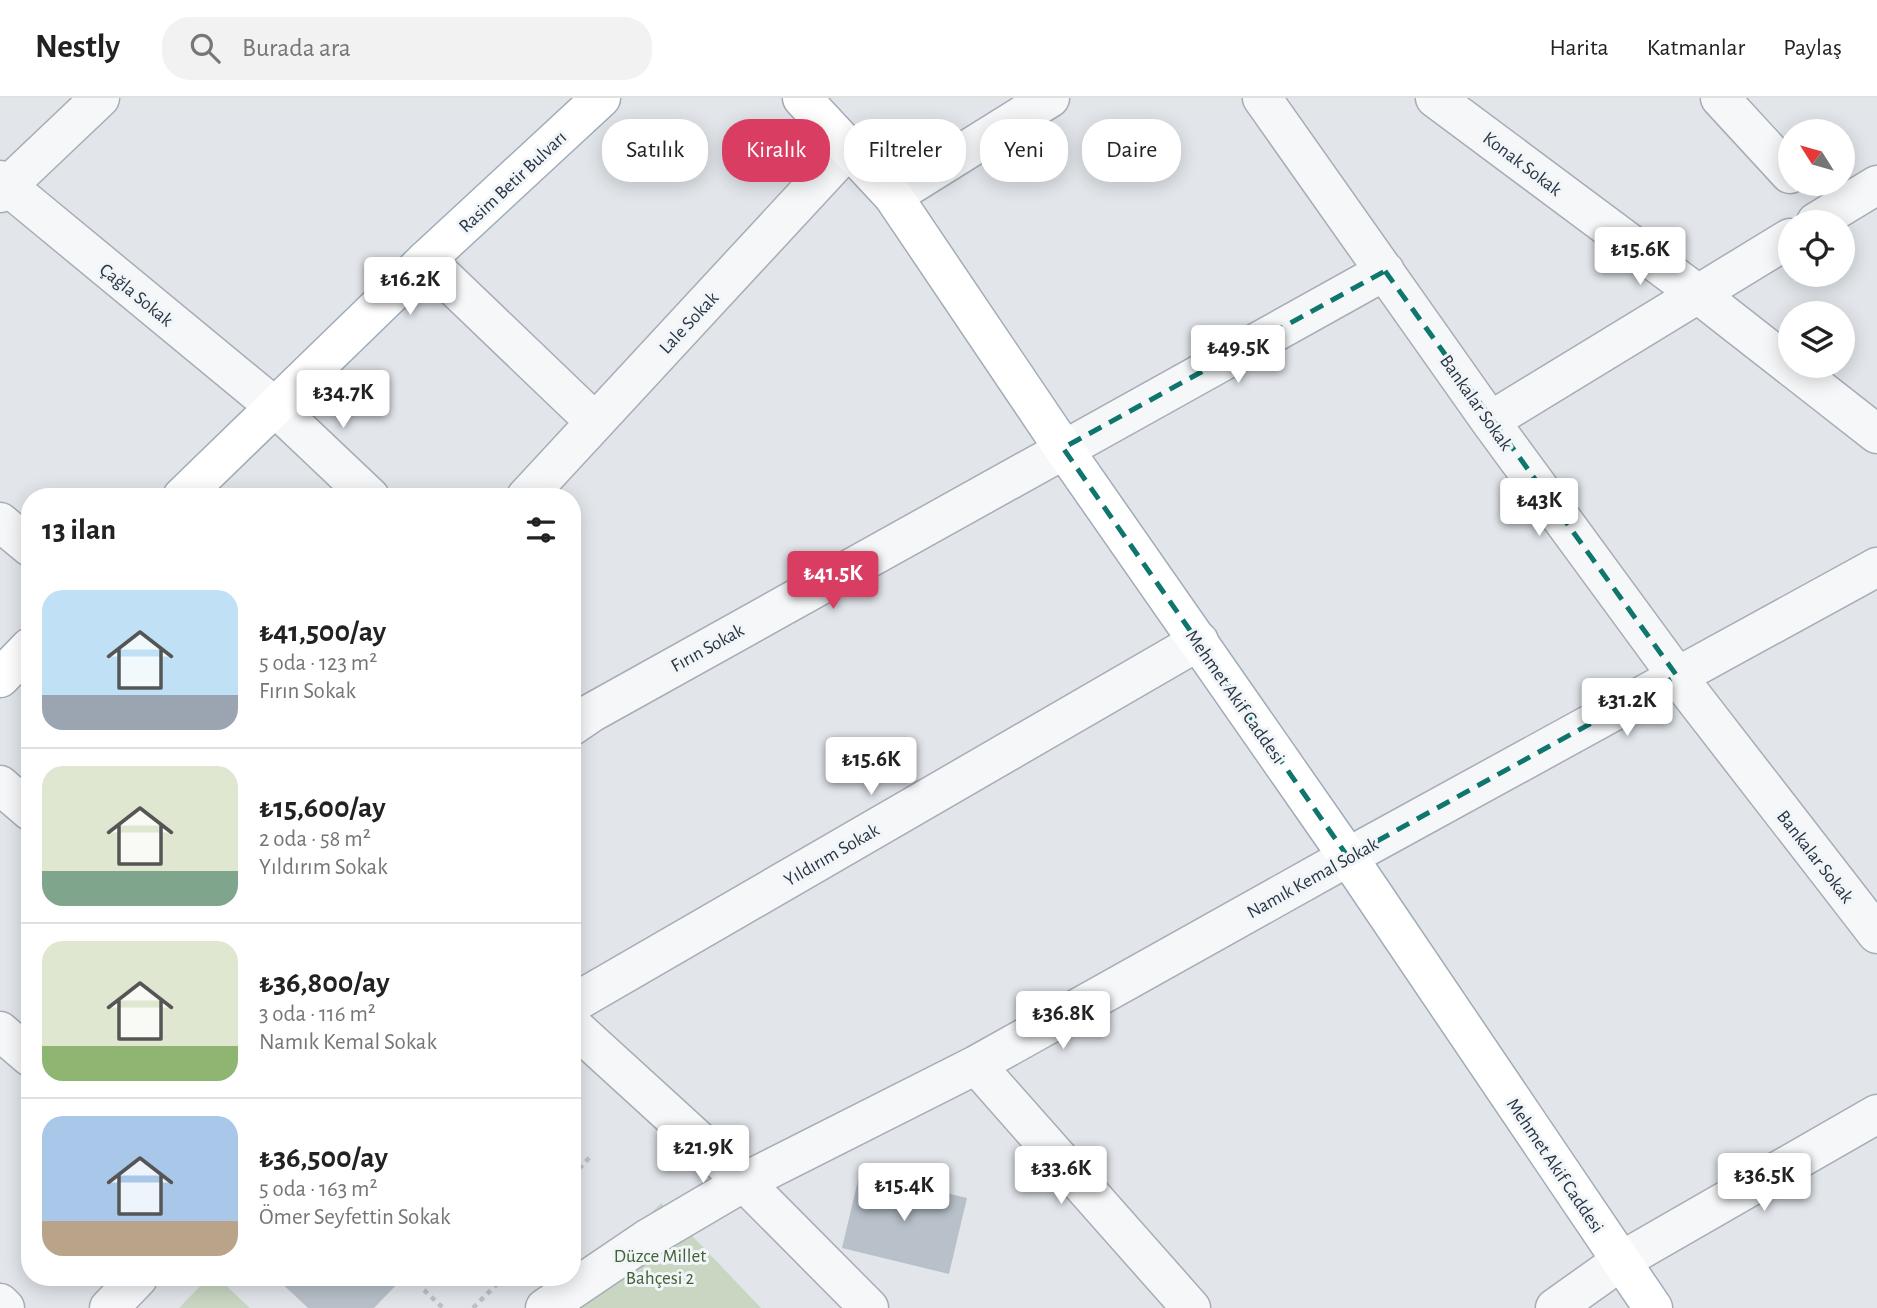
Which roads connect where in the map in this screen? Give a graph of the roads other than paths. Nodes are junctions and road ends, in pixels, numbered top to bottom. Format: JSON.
{"nodes":[{"id":1,"x":100,"y":98,"type":"edge"},
{"id":2,"x":601,"y":98,"type":"edge"},
{"id":3,"x":802,"y":98,"type":"edge"},
{"id":4,"x":1050,"y":98,"type":"edge"},
{"id":5,"x":1262,"y":98,"type":"edge"},
{"id":6,"x":1435,"y":98,"type":"edge"},
{"id":7,"x":1720,"y":98,"type":"edge"},
{"id":8,"x":844,"y":141,"type":"edge"},
{"id":9,"x":844,"y":153,"type":"edge"},
{"id":10,"x":1778,"y":161,"type":"edge"},
{"id":11,"x":881,"y":182,"type":"edge"},
{"id":12,"x":2,"y":186,"type":"edge"},
{"id":13,"x":893,"y":196,"type":"junction"},
{"id":14,"x":1872,"y":197,"type":"edge"},
{"id":15,"x":1841,"y":210,"type":"edge"},
{"id":16,"x":1778,"y":245,"type":"edge"},
{"id":17,"x":426,"y":260,"type":"junction"},
{"id":18,"x":1385,"y":271,"type":"junction"},
{"id":19,"x":1698,"y":294,"type":"junction"},
{"id":20,"x":275,"y":407,"type":"junction"},
{"id":21,"x":1490,"y":421,"type":"junction"},
{"id":22,"x":595,"y":422,"type":"junction"},
{"id":23,"x":1877,"y":434,"type":"edge"},
{"id":24,"x":1063,"y":448,"type":"junction"},
{"id":25,"x":191,"y":488,"type":"edge"},
{"id":26,"x":360,"y":488,"type":"edge"},
{"id":27,"x":534,"y":488,"type":"edge"},
{"id":28,"x":0,"y":522,"type":"edge"},
{"id":29,"x":21,"y":540,"type":"edge"},
{"id":30,"x":1877,"y":567,"type":"edge"},
{"id":31,"x":1199,"y":641,"type":"junction"},
{"id":32,"x":21,"y":656,"type":"edge"},
{"id":33,"x":1677,"y":676,"type":"junction"},
{"id":34,"x":0,"y":678,"type":"edge"},
{"id":35,"x":581,"y":720,"type":"edge"},
{"id":36,"x":0,"y":785,"type":"edge"},
{"id":37,"x":21,"y":803,"type":"edge"},
{"id":38,"x":1348,"y":857,"type":"junction"},
{"id":39,"x":1877,"y":934,"type":"edge"},
{"id":40,"x":581,"y":999,"type":"edge"},
{"id":41,"x":0,"y":1031,"type":"edge"},
{"id":42,"x":581,"y":1033,"type":"edge"},
{"id":43,"x":21,"y":1049,"type":"edge"},
{"id":44,"x":976,"y":1065,"type":"junction"},
{"id":45,"x":1877,"y":1114,"type":"edge"},
{"id":46,"x":744,"y":1182,"type":"junction"},
{"id":47,"x":1621,"y":1261,"type":"junction"},
{"id":48,"x":581,"y":1283,"type":"edge"},
{"id":49,"x":130,"y":1286,"type":"edge"},
{"id":50,"x":577,"y":1286,"type":"edge"},
{"id":51,"x":0,"y":1303,"type":"edge"},
{"id":52,"x":5,"y":1308,"type":"edge"},
{"id":53,"x":109,"y":1308,"type":"edge"},
{"id":54,"x":545,"y":1308,"type":"edge"},
{"id":55,"x":869,"y":1308,"type":"edge"},
{"id":56,"x":1191,"y":1308,"type":"edge"},
{"id":57,"x":1555,"y":1308,"type":"edge"},
{"id":58,"x":1653,"y":1308,"type":"edge"}],
"edges":[{"from":1,"to":12,"type":"street"},
{"from":2,"to":17,"type":"main road","name":"Rasim Betir Bulvarı"},
{"from":3,"to":8,"type":"main road","name":"Mehmet Akif Caddesi"},
{"from":4,"to":13,"type":"street"},
{"from":5,"to":18,"type":"street","name":"Bankalar Sokak"},
{"from":6,"to":19,"type":"street","name":"Konak Sokak"},
{"from":7,"to":10,"type":"street"},
{"from":9,"to":22,"type":"street","name":"Lale Sokak"},
{"from":11,"to":13,"type":"main road","name":"Mehmet Akif Caddesi"},
{"from":12,"to":20,"type":"street","name":"Çağla Sokak"},
{"from":13,"to":24,"type":"main road","name":"Mehmet Akif Caddesi"},
{"from":14,"to":15,"type":"street"},
{"from":16,"to":19,"type":"street"},
{"from":17,"to":20,"type":"main road","name":"Rasim Betir Bulvarı"},
{"from":17,"to":22,"type":"street"},
{"from":18,"to":21,"type":"street","name":"Bankalar Sokak"},
{"from":18,"to":24,"type":"street","name":"Fırın Sokak"},
{"from":19,"to":21,"type":"street"},
{"from":19,"to":23,"type":"street","name":"Konak Sokak"},
{"from":20,"to":25,"type":"main road","name":"Rasim Betir Bulvarı"},
{"from":20,"to":26,"type":"street","name":"Çağla Sokak"},
{"from":21,"to":33,"type":"street","name":"Bankalar Sokak"},
{"from":22,"to":27,"type":"street","name":"Lale Sokak"},
{"from":24,"to":31,"type":"main road","name":"Mehmet Akif Caddesi"},
{"from":24,"to":35,"type":"street","name":"Fırın Sokak"},
{"from":28,"to":29,"type":"street"},
{"from":30,"to":33,"type":"street","name":"Namık Kemal Sokak"},
{"from":31,"to":38,"type":"main road","name":"Mehmet Akif Caddesi"},
{"from":31,"to":40,"type":"street","name":"Yıldırım Sokak"},
{"from":32,"to":34,"type":"main road"},
{"from":33,"to":38,"type":"street","name":"Namık Kemal Sokak"},
{"from":33,"to":39,"type":"street","name":"Bankalar Sokak"},
{"from":36,"to":37,"type":"street"},
{"from":38,"to":44,"type":"street","name":"Namık Kemal Sokak"},
{"from":38,"to":47,"type":"main road","name":"Mehmet Akif Caddesi"},
{"from":41,"to":43,"type":"street"},
{"from":42,"to":46,"type":"street"},
{"from":44,"to":46,"type":"street","name":"Namık Kemal Sokak"},
{"from":44,"to":56,"type":"street"},
{"from":45,"to":47,"type":"street"},
{"from":46,"to":48,"type":"street","name":"Namık Kemal Sokak"},
{"from":46,"to":55,"type":"street"},
{"from":47,"to":57,"type":"street"},
{"from":47,"to":58,"type":"main road","name":"Mehmet Akif Caddesi"},
{"from":49,"to":53,"type":"street"},
{"from":50,"to":54,"type":"street","name":"Namık Kemal Sokak"},
{"from":51,"to":52,"type":"street"}]}
